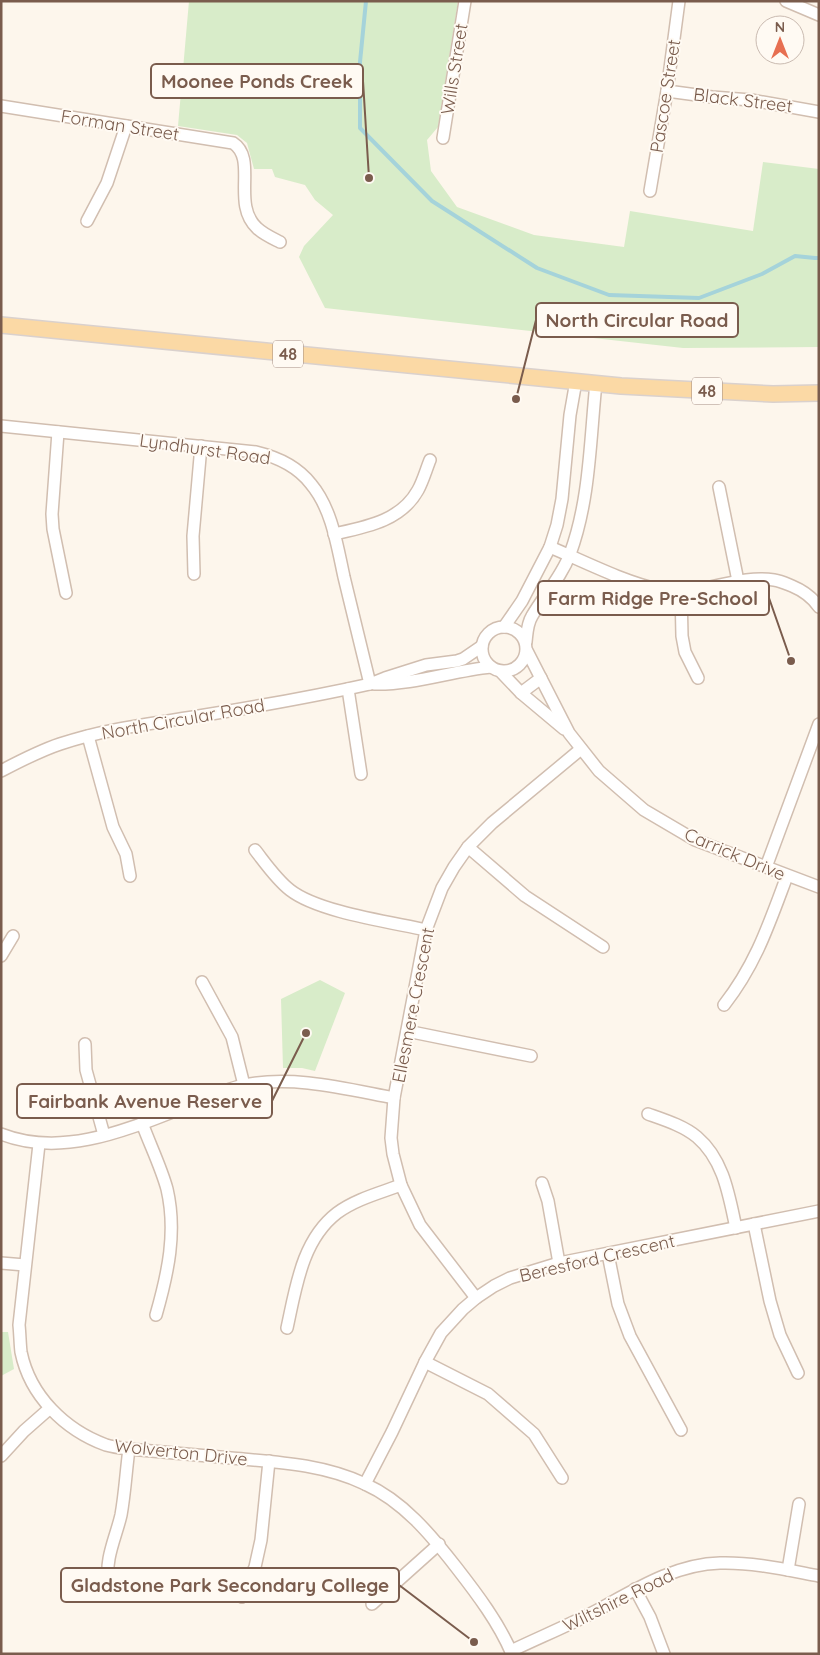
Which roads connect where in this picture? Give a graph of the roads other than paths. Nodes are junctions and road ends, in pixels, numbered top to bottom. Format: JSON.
{"nodes":[{"id":1,"x":465,"y":1,"type":"edge"},
{"id":2,"x":679,"y":1,"type":"edge"},
{"id":3,"x":786,"y":1,"type":"edge"},
{"id":4,"x":819,"y":15,"type":"edge"},
{"id":5,"x":667,"y":91,"type":"junction"},
{"id":6,"x":1,"y":106,"type":"edge"},
{"id":7,"x":819,"y":112,"type":"edge"},
{"id":8,"x":126,"y":126,"type":"junction"},
{"id":9,"x":443,"y":138,"type":"dead end"},
{"id":10,"x":650,"y":191,"type":"dead end"},
{"id":11,"x":87,"y":221,"type":"dead end"},
{"id":12,"x":280,"y":242,"type":"dead end"},
{"id":13,"x":1,"y":326,"type":"edge"},
{"id":14,"x":576,"y":382,"type":"junction"},
{"id":15,"x":596,"y":383,"type":"junction"},
{"id":16,"x":819,"y":393,"type":"edge"},
{"id":17,"x":1,"y":426,"type":"edge"},
{"id":18,"x":58,"y":432,"type":"junction"},
{"id":19,"x":201,"y":446,"type":"junction"},
{"id":20,"x":430,"y":460,"type":"dead end"},
{"id":21,"x":565,"y":470,"type":"junction"},
{"id":22,"x":587,"y":471,"type":"junction"},
{"id":23,"x":719,"y":487,"type":"dead end"},
{"id":24,"x":334,"y":534,"type":"junction"},
{"id":25,"x":550,"y":547,"type":"junction"},
{"id":26,"x":569,"y":555,"type":"junction"},
{"id":27,"x":194,"y":574,"type":"dead end"},
{"id":28,"x":738,"y":581,"type":"junction"},
{"id":29,"x":681,"y":592,"type":"junction"},
{"id":30,"x":66,"y":593,"type":"dead end"},
{"id":31,"x":817,"y":600,"type":"edge"},
{"id":32,"x":504,"y":627,"type":"junction"},
{"id":33,"x":482,"y":646,"type":"junction"},
{"id":34,"x":526,"y":647,"type":"junction"},
{"id":35,"x":495,"y":669,"type":"junction"},
{"id":36,"x":541,"y":678,"type":"junction"},
{"id":37,"x":698,"y":678,"type":"dead end"},
{"id":38,"x":370,"y":684,"type":"junction"},
{"id":39,"x":348,"y":689,"type":"junction"},
{"id":40,"x":521,"y":693,"type":"junction"},
{"id":41,"x":819,"y":724,"type":"edge"},
{"id":42,"x":569,"y":733,"type":"junction"},
{"id":43,"x":88,"y":736,"type":"junction"},
{"id":44,"x":581,"y":749,"type":"junction"},
{"id":45,"x":1,"y":771,"type":"edge"},
{"id":46,"x":362,"y":774,"type":"dead end"},
{"id":47,"x":468,"y":847,"type":"junction"},
{"id":48,"x":255,"y":850,"type":"dead end"},
{"id":49,"x":766,"y":867,"type":"junction"},
{"id":50,"x":130,"y":876,"type":"dead end"},
{"id":51,"x":787,"y":876,"type":"junction"},
{"id":52,"x":819,"y":887,"type":"edge"},
{"id":53,"x":426,"y":930,"type":"junction"},
{"id":54,"x":13,"y":936,"type":"dead end"},
{"id":55,"x":603,"y":947,"type":"dead end"},
{"id":56,"x":1,"y":956,"type":"edge"},
{"id":57,"x":202,"y":982,"type":"dead end"},
{"id":58,"x":724,"y":1005,"type":"dead end"},
{"id":59,"x":407,"y":1031,"type":"junction"},
{"id":60,"x":84,"y":1044,"type":"dead end"},
{"id":61,"x":530,"y":1056,"type":"dead end"},
{"id":62,"x":244,"y":1085,"type":"junction"},
{"id":63,"x":394,"y":1098,"type":"junction"},
{"id":64,"x":648,"y":1114,"type":"dead end"},
{"id":65,"x":142,"y":1123,"type":"junction"},
{"id":66,"x":1,"y":1134,"type":"edge"},
{"id":67,"x":104,"y":1135,"type":"junction"},
{"id":68,"x":38,"y":1144,"type":"junction"},
{"id":69,"x":542,"y":1183,"type":"dead end"},
{"id":70,"x":401,"y":1185,"type":"junction"},
{"id":71,"x":819,"y":1211,"type":"edge"},
{"id":72,"x":754,"y":1224,"type":"junction"},
{"id":73,"x":736,"y":1228,"type":"junction"},
{"id":74,"x":608,"y":1254,"type":"junction"},
{"id":75,"x":1,"y":1262,"type":"edge"},
{"id":76,"x":559,"y":1263,"type":"junction"},
{"id":77,"x":25,"y":1265,"type":"junction"},
{"id":78,"x":476,"y":1298,"type":"junction"},
{"id":79,"x":156,"y":1315,"type":"dead end"},
{"id":80,"x":287,"y":1328,"type":"dead end"},
{"id":81,"x":425,"y":1362,"type":"junction"},
{"id":82,"x":798,"y":1373,"type":"dead end"},
{"id":83,"x":49,"y":1409,"type":"junction"},
{"id":84,"x":681,"y":1430,"type":"dead end"},
{"id":85,"x":128,"y":1449,"type":"junction"},
{"id":86,"x":1,"y":1456,"type":"edge"},
{"id":87,"x":269,"y":1461,"type":"junction"},
{"id":88,"x":562,"y":1478,"type":"dead end"},
{"id":89,"x":365,"y":1484,"type":"junction"},
{"id":90,"x":799,"y":1504,"type":"dead end"},
{"id":91,"x":438,"y":1544,"type":"junction"},
{"id":92,"x":788,"y":1570,"type":"junction"},
{"id":93,"x":819,"y":1576,"type":"edge"},
{"id":94,"x":109,"y":1583,"type":"dead end"},
{"id":95,"x":635,"y":1589,"type":"junction"},
{"id":96,"x":242,"y":1597,"type":"dead end"},
{"id":97,"x":372,"y":1604,"type":"dead end"},
{"id":98,"x":511,"y":1652,"type":"edge"},
{"id":99,"x":664,"y":1654,"type":"edge"}],
"edges":[{"from":1,"to":9,"type":"street","name":"Wills Street"},
{"from":2,"to":5,"type":"street","name":"Pascoe Street"},
{"from":3,"to":4,"type":"street"},
{"from":5,"to":7,"type":"street","name":"Black Street"},
{"from":5,"to":10,"type":"street","name":"Pascoe Street"},
{"from":6,"to":8,"type":"street","name":"Forman Street"},
{"from":8,"to":11,"type":"street"},
{"from":8,"to":12,"type":"street","name":"Forman Street"},
{"from":13,"to":14,"type":"main road","number":"48"},
{"from":14,"to":15,"type":"main road","number":"48"},
{"from":14,"to":21,"type":"street"},
{"from":15,"to":16,"type":"main road","number":"48"},
{"from":15,"to":22,"type":"street"},
{"from":17,"to":18,"type":"street","name":"Lyndhurst Road"},
{"from":18,"to":19,"type":"street","name":"Lyndhurst Road"},
{"from":18,"to":30,"type":"street"},
{"from":19,"to":24,"type":"street","name":"Lyndhurst Road"},
{"from":19,"to":27,"type":"street"},
{"from":20,"to":24,"type":"street"},
{"from":21,"to":22,"type":"street"},
{"from":21,"to":25,"type":"street"},
{"from":22,"to":26,"type":"street"},
{"from":23,"to":28,"type":"street"},
{"from":24,"to":38,"type":"street","name":"Lyndhurst Road"},
{"from":25,"to":26,"type":"street"},
{"from":25,"to":32,"type":"street"},
{"from":26,"to":29,"type":"street"},
{"from":26,"to":34,"type":"street"},
{"from":28,"to":29,"type":"street"},
{"from":28,"to":31,"type":"street"},
{"from":29,"to":37,"type":"street"},
{"from":32,"to":33,"type":"street"},
{"from":32,"to":34,"type":"street"},
{"from":33,"to":35,"type":"street"},
{"from":33,"to":38,"type":"street","name":"North Circular Road"},
{"from":34,"to":35,"type":"street"},
{"from":34,"to":36,"type":"street","name":"Carrick Drive"},
{"from":35,"to":38,"type":"street","name":"North Circular Road"},
{"from":35,"to":40,"type":"street","name":"Carrick Drive"},
{"from":36,"to":40,"type":"street"},
{"from":36,"to":42,"type":"street","name":"Carrick Drive"},
{"from":38,"to":39,"type":"street","name":"North Circular Road"},
{"from":39,"to":43,"type":"street","name":"North Circular Road"},
{"from":39,"to":46,"type":"street"},
{"from":40,"to":42,"type":"street","name":"Carrick Drive"},
{"from":41,"to":49,"type":"street"},
{"from":42,"to":44,"type":"street","name":"Carrick Drive"},
{"from":43,"to":45,"type":"street","name":"North Circular Road"},
{"from":43,"to":50,"type":"street"},
{"from":44,"to":47,"type":"street","name":"Ellesmere Crescent"},
{"from":44,"to":49,"type":"street","name":"Carrick Drive"},
{"from":47,"to":53,"type":"street","name":"Ellesmere Crescent"},
{"from":47,"to":55,"type":"street"},
{"from":48,"to":53,"type":"street"},
{"from":49,"to":51,"type":"street","name":"Carrick Drive"},
{"from":51,"to":52,"type":"street","name":"Carrick Drive"},
{"from":51,"to":58,"type":"street"},
{"from":53,"to":59,"type":"street","name":"Ellesmere Crescent"},
{"from":54,"to":56,"type":"street"},
{"from":57,"to":62,"type":"street"},
{"from":59,"to":61,"type":"street"},
{"from":59,"to":63,"type":"street","name":"Ellesmere Crescent"},
{"from":60,"to":67,"type":"street"},
{"from":62,"to":63,"type":"street"},
{"from":62,"to":65,"type":"street"},
{"from":63,"to":70,"type":"street","name":"Ellesmere Crescent"},
{"from":64,"to":73,"type":"street"},
{"from":65,"to":67,"type":"street"},
{"from":65,"to":79,"type":"street"},
{"from":66,"to":68,"type":"street"},
{"from":67,"to":68,"type":"street"},
{"from":68,"to":77,"type":"street","name":"Wolverton Drive"},
{"from":69,"to":76,"type":"street"},
{"from":70,"to":78,"type":"street","name":"Ellesmere Crescent"},
{"from":70,"to":80,"type":"street"},
{"from":71,"to":72,"type":"street","name":"Beresford Crescent"},
{"from":72,"to":73,"type":"street","name":"Beresford Crescent"},
{"from":72,"to":82,"type":"street"},
{"from":73,"to":74,"type":"street","name":"Beresford Crescent"},
{"from":74,"to":76,"type":"street","name":"Beresford Crescent"},
{"from":74,"to":84,"type":"street"},
{"from":75,"to":77,"type":"street"},
{"from":76,"to":78,"type":"street","name":"Beresford Crescent"},
{"from":77,"to":83,"type":"street","name":"Wolverton Drive"},
{"from":78,"to":81,"type":"street","name":"Beresford Crescent"},
{"from":81,"to":88,"type":"street"},
{"from":81,"to":89,"type":"street","name":"Beresford Crescent"},
{"from":83,"to":85,"type":"street","name":"Wolverton Drive"},
{"from":83,"to":86,"type":"street"},
{"from":85,"to":87,"type":"street","name":"Wolverton Drive"},
{"from":85,"to":94,"type":"street"},
{"from":87,"to":89,"type":"street","name":"Wolverton Drive"},
{"from":87,"to":96,"type":"street"},
{"from":89,"to":91,"type":"street","name":"Wolverton Drive"},
{"from":90,"to":92,"type":"street"},
{"from":91,"to":97,"type":"street"},
{"from":91,"to":98,"type":"street","name":"Wolverton Drive"},
{"from":92,"to":93,"type":"street","name":"Wiltshire Road"},
{"from":92,"to":95,"type":"street","name":"Wiltshire Road"},
{"from":95,"to":98,"type":"street","name":"Wiltshire Road"},
{"from":95,"to":99,"type":"street"}]}
